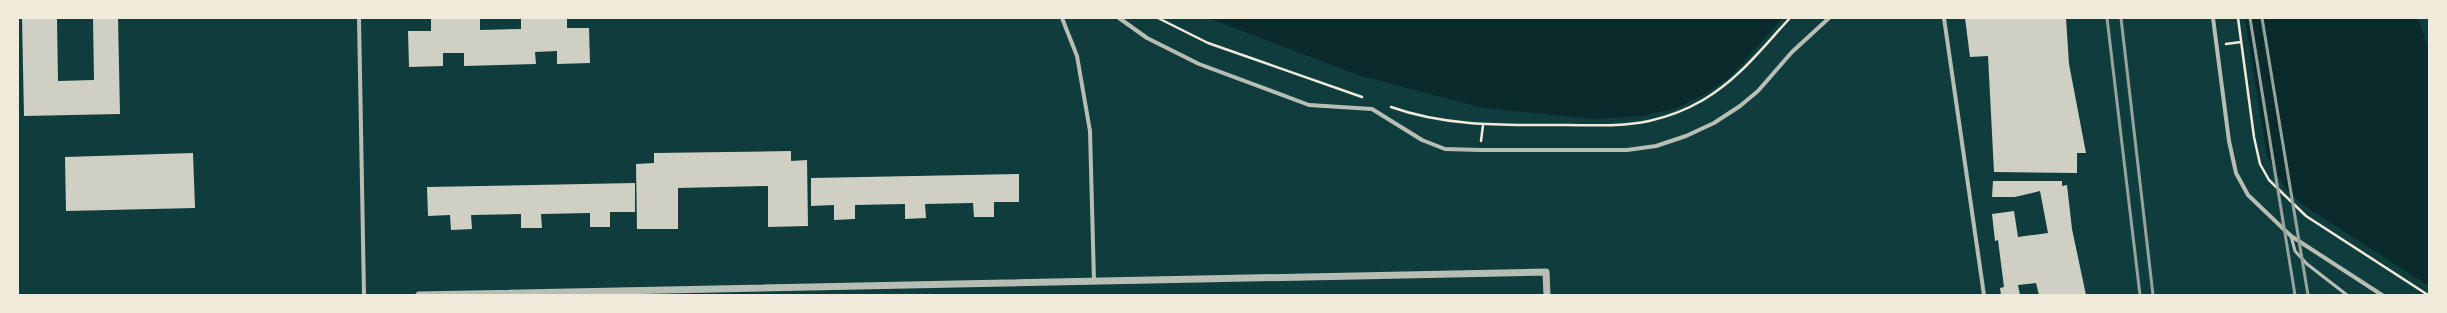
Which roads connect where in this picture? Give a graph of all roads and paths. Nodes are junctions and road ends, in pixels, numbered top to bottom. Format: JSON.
{"nodes":[{"id":1,"x":359,"y":18,"type":"edge"},
{"id":2,"x":1062,"y":18,"type":"edge"},
{"id":3,"x":1120,"y":18,"type":"edge"},
{"id":4,"x":1158,"y":18,"type":"edge"},
{"id":5,"x":1790,"y":18,"type":"edge"},
{"id":6,"x":1829,"y":18,"type":"edge"},
{"id":7,"x":1944,"y":18,"type":"edge"},
{"id":8,"x":2213,"y":18,"type":"edge"},
{"id":9,"x":2238,"y":18,"type":"edge"},
{"id":10,"x":2241,"y":42,"type":"junction"},
{"id":11,"x":2216,"y":45,"type":"junction"},
{"id":12,"x":1365,"y":98,"type":"dead end"},
{"id":13,"x":1388,"y":106,"type":"dead end"},
{"id":14,"x":1483,"y":125,"type":"junction"},
{"id":15,"x":1480,"y":150,"type":"junction"},
{"id":16,"x":2291,"y":236,"type":"junction"},
{"id":17,"x":1094,"y":281,"type":"junction"},
{"id":18,"x":710,"y":292,"type":"edge"},
{"id":19,"x":364,"y":295,"type":"edge"},
{"id":20,"x":419,"y":295,"type":"edge"},
{"id":21,"x":1547,"y":295,"type":"edge"},
{"id":22,"x":1984,"y":295,"type":"edge"},
{"id":23,"x":2347,"y":295,"type":"edge"},
{"id":24,"x":2382,"y":295,"type":"edge"},
{"id":25,"x":2428,"y":295,"type":"edge"}],
"edges":[{"from":1,"to":19,"type":"street"},
{"from":2,"to":17,"type":"street"},
{"from":3,"to":15,"type":"street"},
{"from":4,"to":12,"type":"path"},
{"from":5,"to":14,"type":"path"},
{"from":6,"to":15,"type":"street"},
{"from":7,"to":22,"type":"street"},
{"from":8,"to":11,"type":"street"},
{"from":9,"to":10,"type":"path"},
{"from":10,"to":11,"type":"path"},
{"from":10,"to":25,"type":"path"},
{"from":11,"to":16,"type":"street"},
{"from":13,"to":14,"type":"path"},
{"from":14,"to":15,"type":"path"},
{"from":16,"to":23,"type":"lane"},
{"from":16,"to":24,"type":"street"},
{"from":17,"to":18,"type":"street"},
{"from":17,"to":21,"type":"street"},
{"from":18,"to":20,"type":"street"}]}
